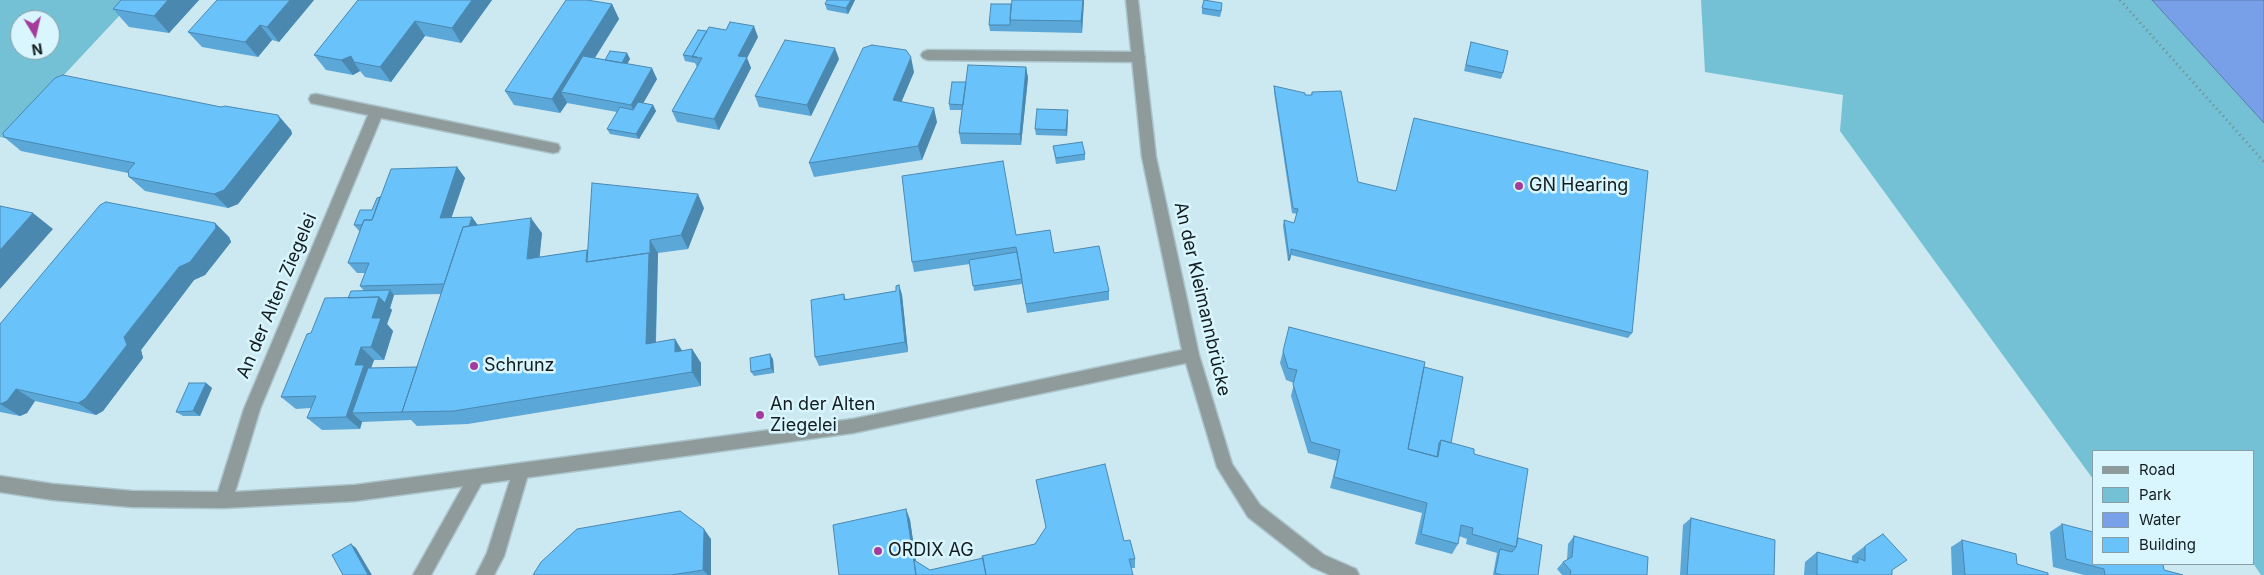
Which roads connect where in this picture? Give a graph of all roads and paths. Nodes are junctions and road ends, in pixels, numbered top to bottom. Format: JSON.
{"nodes":[{"id":1,"x":1132,"y":0,"type":"edge"},
{"id":2,"x":2120,"y":0,"type":"edge"},
{"id":3,"x":928,"y":55,"type":"dead end"},
{"id":4,"x":1138,"y":57,"type":"junction"},
{"id":5,"x":316,"y":99,"type":"dead end"},
{"id":6,"x":376,"y":112,"type":"junction"},
{"id":7,"x":553,"y":148,"type":"dead end"},
{"id":8,"x":2264,"y":162,"type":"edge"},
{"id":9,"x":1191,"y":355,"type":"junction"},
{"id":10,"x":521,"y":471,"type":"junction"},
{"id":11,"x":476,"y":477,"type":"junction"},
{"id":12,"x":0,"y":484,"type":"edge"},
{"id":13,"x":224,"y":500,"type":"junction"},
{"id":14,"x":422,"y":575,"type":"edge"},
{"id":15,"x":485,"y":575,"type":"edge"},
{"id":16,"x":1350,"y":575,"type":"edge"}],
"edges":[{"from":1,"to":4,"type":"street","name":"An der Kleimannbrücke"},
{"from":2,"to":8,"type":"path"},
{"from":3,"to":4,"type":"street"},
{"from":4,"to":9,"type":"street","name":"An der Kleimannbrücke"},
{"from":5,"to":6,"type":"street"},
{"from":6,"to":7,"type":"street"},
{"from":6,"to":13,"type":"street","name":"An der Alten Ziegelei"},
{"from":9,"to":10,"type":"street"},
{"from":9,"to":16,"type":"street","name":"An der Kleimannbrücke"},
{"from":10,"to":11,"type":"street"},
{"from":10,"to":15,"type":"street"},
{"from":11,"to":13,"type":"street"},
{"from":11,"to":14,"type":"street"},
{"from":12,"to":13,"type":"street"}]}
